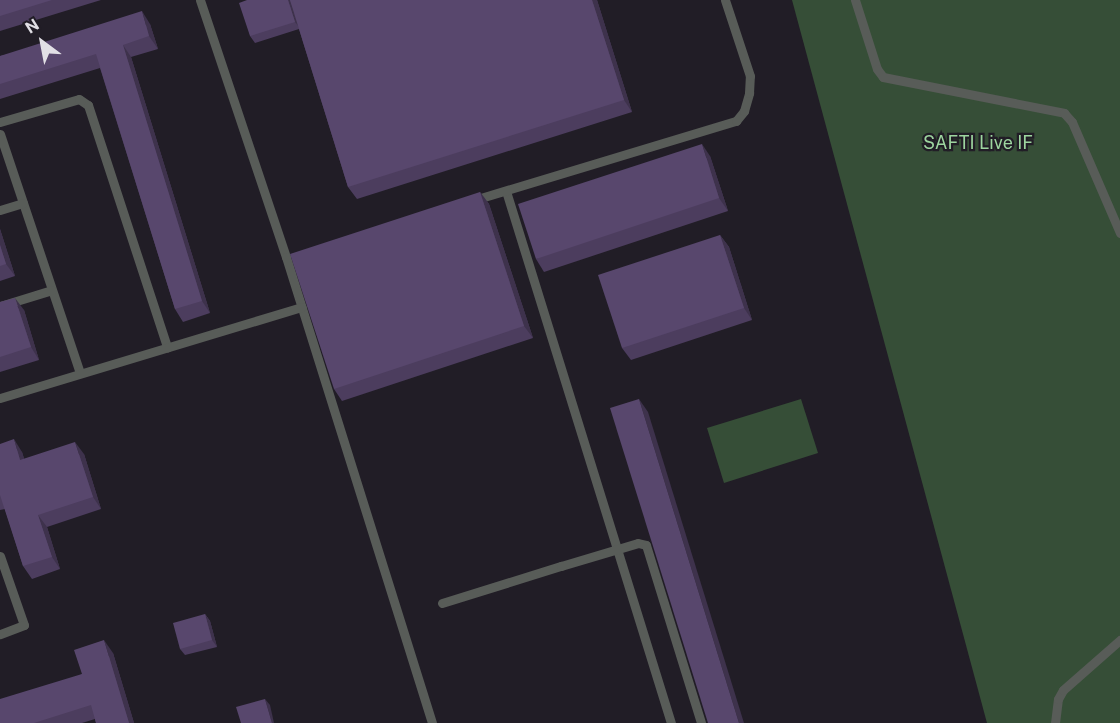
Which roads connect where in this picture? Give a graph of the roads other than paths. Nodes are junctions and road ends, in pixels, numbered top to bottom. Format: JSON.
{"nodes":[{"id":1,"x":200,"y":0,"type":"edge"},
{"id":2,"x":725,"y":0,"type":"edge"},
{"id":3,"x":855,"y":0,"type":"edge"},
{"id":4,"x":0,"y":122,"type":"edge"},
{"id":5,"x":0,"y":134,"type":"edge"},
{"id":6,"x":506,"y":190,"type":"junction"},
{"id":7,"x":23,"y":203,"type":"junction"},
{"id":8,"x":462,"y":204,"type":"edge"},
{"id":9,"x":0,"y":210,"type":"edge"},
{"id":10,"x":1120,"y":233,"type":"edge"},
{"id":11,"x":297,"y":254,"type":"edge"},
{"id":12,"x":286,"y":257,"type":"junction"},
{"id":13,"x":52,"y":290,"type":"junction"},
{"id":14,"x":0,"y":306,"type":"edge"},
{"id":15,"x":302,"y":307,"type":"junction"},
{"id":16,"x":167,"y":347,"type":"junction"},
{"id":17,"x":80,"y":373,"type":"junction"},
{"id":18,"x":0,"y":398,"type":"edge"},
{"id":19,"x":0,"y":556,"type":"edge"},
{"id":20,"x":442,"y":603,"type":"dead end"},
{"id":21,"x":0,"y":634,"type":"edge"},
{"id":22,"x":1120,"y":640,"type":"edge"},
{"id":23,"x":432,"y":723,"type":"edge"},
{"id":24,"x":671,"y":723,"type":"edge"},
{"id":25,"x":701,"y":723,"type":"edge"},
{"id":26,"x":1055,"y":723,"type":"edge"}],
"edges":[{"from":1,"to":12,"type":"lane"},
{"from":2,"to":6,"type":"lane"},
{"from":3,"to":10,"type":"lane"},
{"from":4,"to":16,"type":"lane"},
{"from":5,"to":7,"type":"lane"},
{"from":6,"to":8,"type":"lane"},
{"from":6,"to":24,"type":"lane"},
{"from":7,"to":9,"type":"lane"},
{"from":7,"to":13,"type":"lane"},
{"from":11,"to":12,"type":"lane"},
{"from":12,"to":15,"type":"lane"},
{"from":13,"to":14,"type":"lane"},
{"from":13,"to":17,"type":"lane"},
{"from":15,"to":16,"type":"lane"},
{"from":15,"to":23,"type":"lane"},
{"from":16,"to":17,"type":"lane"},
{"from":17,"to":18,"type":"lane"},
{"from":19,"to":21,"type":"lane"},
{"from":20,"to":25,"type":"lane","bridge":true},
{"from":22,"to":26,"type":"lane"}]}
